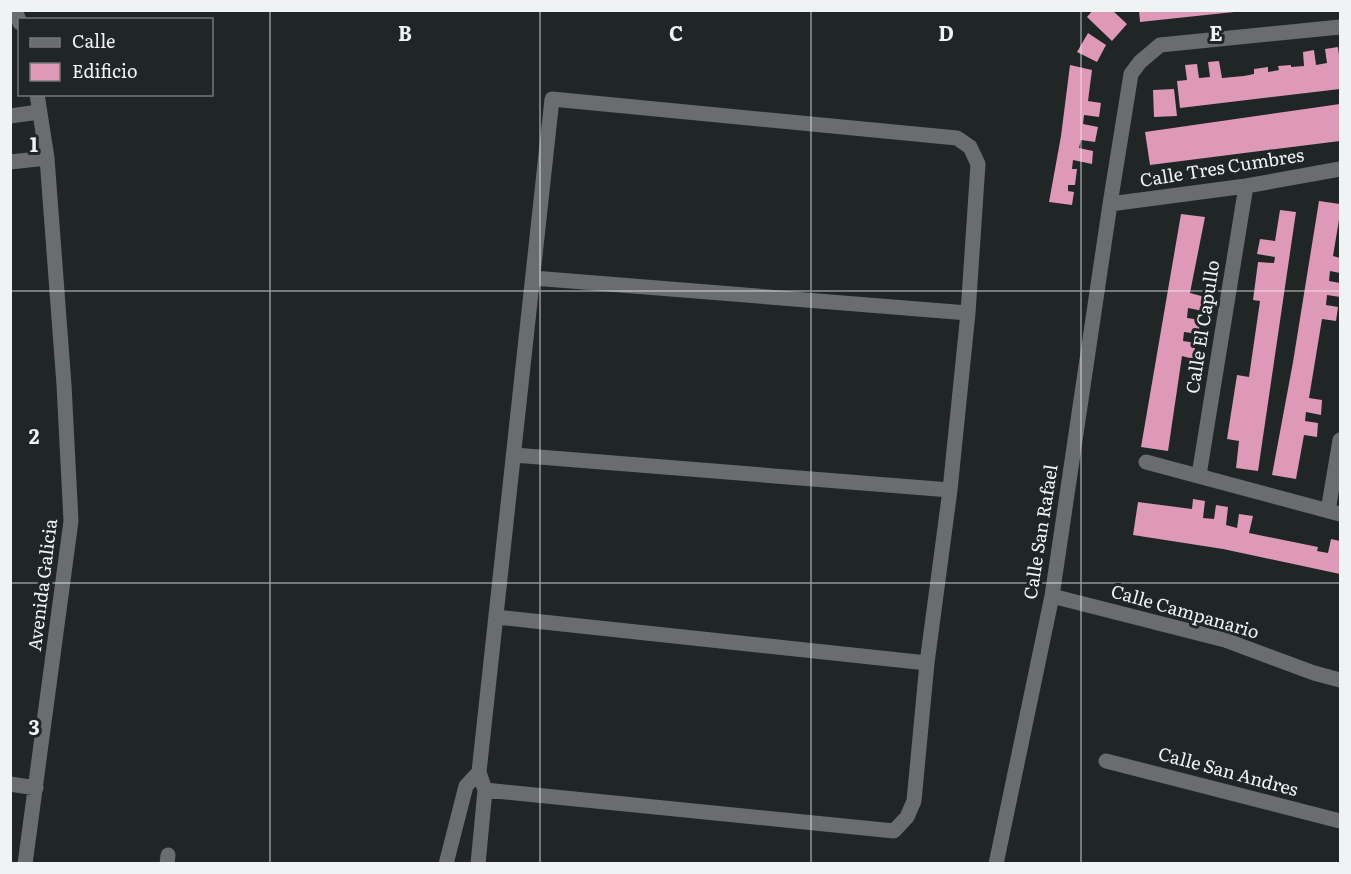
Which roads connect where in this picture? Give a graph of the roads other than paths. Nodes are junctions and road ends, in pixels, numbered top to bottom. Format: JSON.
{"nodes":[{"id":1,"x":1341,"y":27,"type":"edge"},
{"id":2,"x":36,"y":96,"type":"edge"},
{"id":3,"x":39,"y":112,"type":"junction"},
{"id":4,"x":10,"y":116,"type":"edge"},
{"id":5,"x":47,"y":158,"type":"junction"},
{"id":6,"x":10,"y":162,"type":"edge"},
{"id":7,"x":1341,"y":169,"type":"edge"},
{"id":8,"x":1246,"y":186,"type":"junction"},
{"id":9,"x":1110,"y":204,"type":"junction"},
{"id":10,"x":532,"y":278,"type":"junction"},
{"id":11,"x":968,"y":313,"type":"junction"},
{"id":12,"x":1341,"y":440,"type":"edge"},
{"id":13,"x":513,"y":455,"type":"junction"},
{"id":14,"x":1146,"y":462,"type":"dead end"},
{"id":15,"x":1199,"y":476,"type":"junction"},
{"id":16,"x":950,"y":490,"type":"junction"},
{"id":17,"x":1334,"y":513,"type":"edge"},
{"id":18,"x":1052,"y":596,"type":"junction"},
{"id":19,"x":496,"y":617,"type":"junction"},
{"id":20,"x":927,"y":663,"type":"junction"},
{"id":21,"x":1341,"y":680,"type":"edge"},
{"id":22,"x":1106,"y":761,"type":"dead end"},
{"id":23,"x":479,"y":772,"type":"junction"},
{"id":24,"x":10,"y":784,"type":"edge"},
{"id":25,"x":36,"y":788,"type":"junction"},
{"id":26,"x":485,"y":790,"type":"junction"},
{"id":27,"x":1341,"y":821,"type":"edge"},
{"id":28,"x":25,"y":864,"type":"edge"},
{"id":29,"x":446,"y":864,"type":"edge"},
{"id":30,"x":478,"y":864,"type":"edge"},
{"id":31,"x":996,"y":864,"type":"edge"}],
"edges":[{"from":1,"to":9,"type":"street","name":"Calle San Rafael"},
{"from":2,"to":3,"type":"street","name":"Avenida Galicia"},
{"from":3,"to":4,"type":"street"},
{"from":3,"to":5,"type":"street","name":"Avenida Galicia"},
{"from":5,"to":6,"type":"street"},
{"from":5,"to":25,"type":"street","name":"Avenida Galicia"},
{"from":7,"to":8,"type":"street","name":"Calle Tres Cumbres"},
{"from":8,"to":9,"type":"street","name":"Calle Tres Cumbres"},
{"from":8,"to":15,"type":"street","name":"Calle El Capullo"},
{"from":9,"to":18,"type":"street","name":"Calle San Rafael"},
{"from":10,"to":11,"type":"street"},
{"from":10,"to":11,"type":"street"},
{"from":10,"to":13,"type":"street"},
{"from":11,"to":16,"type":"street"},
{"from":12,"to":17,"type":"street"},
{"from":13,"to":16,"type":"street"},
{"from":13,"to":19,"type":"street"},
{"from":14,"to":15,"type":"street"},
{"from":15,"to":17,"type":"street"},
{"from":16,"to":20,"type":"street"},
{"from":18,"to":21,"type":"street","name":"Calle Campanario"},
{"from":18,"to":31,"type":"street","name":"Calle San Rafael"},
{"from":19,"to":20,"type":"street"},
{"from":19,"to":23,"type":"street"},
{"from":20,"to":26,"type":"street"},
{"from":22,"to":27,"type":"street","name":"Calle San Andres"},
{"from":23,"to":26,"type":"street"},
{"from":23,"to":29,"type":"street"},
{"from":24,"to":25,"type":"street"},
{"from":25,"to":28,"type":"street","name":"Avenida Galicia"},
{"from":26,"to":30,"type":"street"}]}
